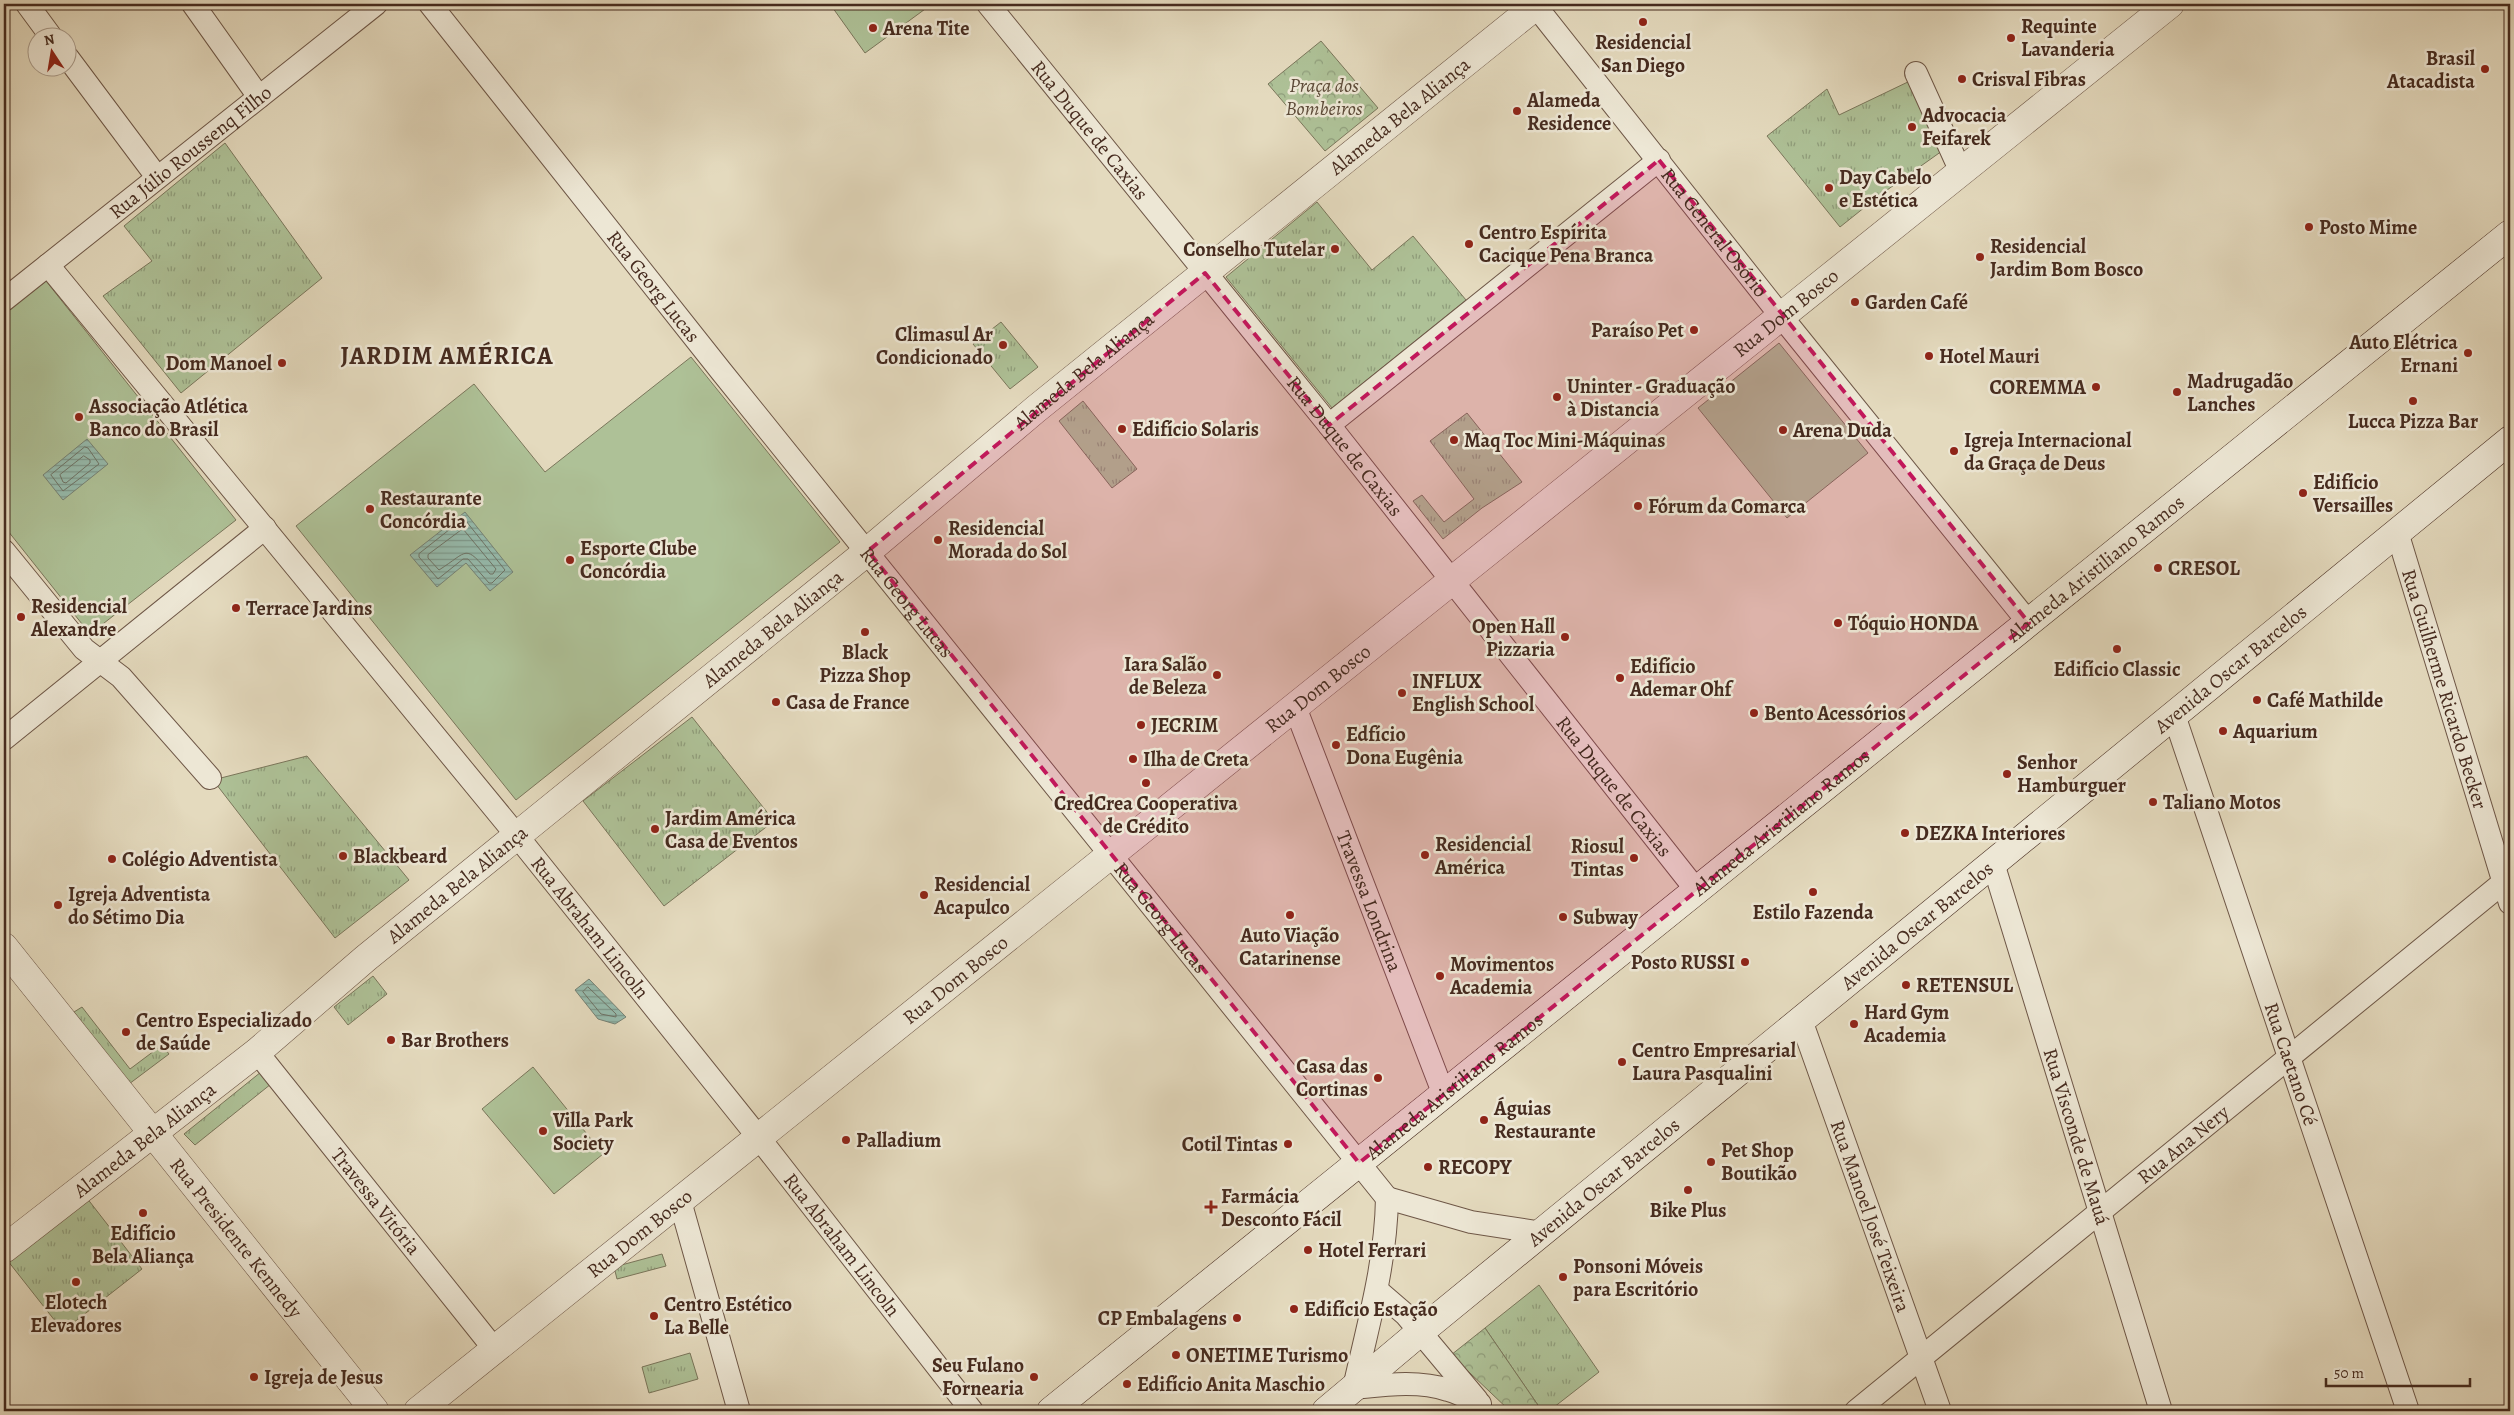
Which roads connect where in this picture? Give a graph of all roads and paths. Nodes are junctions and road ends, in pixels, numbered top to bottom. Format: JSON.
{"nodes":[{"id":1,"x":27,"y":4,"type":"edge"},
{"id":2,"x":193,"y":4,"type":"edge"},
{"id":3,"x":376,"y":4,"type":"edge"},
{"id":4,"x":430,"y":4,"type":"edge"},
{"id":5,"x":988,"y":4,"type":"edge"},
{"id":6,"x":1536,"y":4,"type":"edge"},
{"id":7,"x":2170,"y":4,"type":"edge"},
{"id":8,"x":45,"y":28,"type":"edge"},
{"id":9,"x":78,"y":71,"type":"edge"},
{"id":10,"x":1916,"y":73,"type":"dead end"},
{"id":11,"x":259,"y":97,"type":"junction"},
{"id":12,"x":1659,"y":160,"type":"junction"},
{"id":13,"x":1961,"y":172,"type":"junction"},
{"id":14,"x":157,"y":177,"type":"junction"},
{"id":15,"x":2510,"y":234,"type":"edge"},
{"id":16,"x":48,"y":265,"type":"junction"},
{"id":17,"x":1205,"y":272,"type":"junction"},
{"id":18,"x":4,"y":300,"type":"edge"},
{"id":19,"x":1781,"y":316,"type":"junction"},
{"id":20,"x":1329,"y":425,"type":"junction"},
{"id":21,"x":2510,"y":440,"type":"edge"},
{"id":22,"x":265,"y":528,"type":"junction"},
{"id":23,"x":2397,"y":532,"type":"junction"},
{"id":24,"x":4,"y":551,"type":"edge"},
{"id":25,"x":868,"y":551,"type":"junction"},
{"id":26,"x":1452,"y":580,"type":"junction"},
{"id":27,"x":2029,"y":623,"type":"junction"},
{"id":28,"x":101,"y":661,"type":"junction"},
{"id":29,"x":1295,"y":707,"type":"junction"},
{"id":30,"x":2174,"y":715,"type":"junction"},
{"id":31,"x":4,"y":739,"type":"edge"},
{"id":32,"x":210,"y":778,"type":"dead end"},
{"id":33,"x":518,"y":837,"type":"junction"},
{"id":34,"x":1112,"y":854,"type":"junction"},
{"id":35,"x":1993,"y":863,"type":"junction"},
{"id":36,"x":2508,"y":888,"type":"edge"},
{"id":37,"x":1697,"y":891,"type":"junction"},
{"id":38,"x":4,"y":947,"type":"edge"},
{"id":39,"x":1801,"y":1020,"type":"junction"},
{"id":40,"x":257,"y":1052,"type":"junction"},
{"id":41,"x":2289,"y":1058,"type":"junction"},
{"id":42,"x":1444,"y":1095,"type":"junction"},
{"id":43,"x":155,"y":1134,"type":"junction"},
{"id":44,"x":759,"y":1138,"type":"junction"},
{"id":45,"x":1359,"y":1163,"type":"junction"},
{"id":46,"x":1387,"y":1198,"type":"junction"},
{"id":47,"x":680,"y":1201,"type":"junction"},
{"id":48,"x":2100,"y":1212,"type":"junction"},
{"id":49,"x":1543,"y":1233,"type":"junction"},
{"id":50,"x":4,"y":1249,"type":"edge"},
{"id":51,"x":1377,"y":1290,"type":"junction"},
{"id":52,"x":1420,"y":1332,"type":"junction"},
{"id":53,"x":495,"y":1350,"type":"junction"},
{"id":54,"x":1922,"y":1358,"type":"junction"},
{"id":55,"x":1354,"y":1388,"type":"junction"},
{"id":56,"x":1484,"y":1408,"type":"edge"},
{"id":57,"x":375,"y":1411,"type":"edge"},
{"id":58,"x":418,"y":1411,"type":"edge"},
{"id":59,"x":739,"y":1411,"type":"edge"},
{"id":60,"x":972,"y":1411,"type":"edge"},
{"id":61,"x":1052,"y":1411,"type":"edge"},
{"id":62,"x":1326,"y":1411,"type":"edge"},
{"id":63,"x":1856,"y":1411,"type":"edge"},
{"id":64,"x":1940,"y":1411,"type":"edge"},
{"id":65,"x":2161,"y":1411,"type":"edge"},
{"id":66,"x":2408,"y":1411,"type":"edge"}],
"edges":[{"from":1,"to":8,"type":"street"},
{"from":2,"to":11,"type":"street"},
{"from":3,"to":11,"type":"street","name":"Rua Júlio Roussenq Filho"},
{"from":4,"to":25,"type":"street","name":"Rua Georg Lucas"},
{"from":5,"to":17,"type":"street","name":"Rua Duque de Caxias"},
{"from":6,"to":12,"type":"street","name":"Rua General Osório"},
{"from":6,"to":17,"type":"street","name":"Alameda Bela Aliança"},
{"from":7,"to":13,"type":"street","name":"Rua Dom Bosco"},
{"from":9,"to":14,"type":"street"},
{"from":10,"to":13,"type":"street"},
{"from":11,"to":14,"type":"street","name":"Rua Júlio Roussenq Filho"},
{"from":12,"to":19,"type":"street","name":"Rua General Osório"},
{"from":12,"to":20,"type":"street"},
{"from":13,"to":19,"type":"street","name":"Rua Dom Bosco"},
{"from":14,"to":16,"type":"street","name":"Rua Júlio Roussenq Filho"},
{"from":15,"to":27,"type":"street","name":"Alameda Aristiliano Ramos"},
{"from":16,"to":18,"type":"street","name":"Rua Júlio Roussenq Filho"},
{"from":16,"to":22,"type":"street","name":"Rua Abraham Lincoln"},
{"from":17,"to":20,"type":"street","name":"Rua Duque de Caxias"},
{"from":17,"to":25,"type":"street","name":"Alameda Bela Aliança"},
{"from":19,"to":26,"type":"street","name":"Rua Dom Bosco"},
{"from":19,"to":27,"type":"street","name":"Rua General Osório"},
{"from":20,"to":26,"type":"street","name":"Rua Duque de Caxias"},
{"from":21,"to":23,"type":"street","name":"Avenida Oscar Barcelos"},
{"from":22,"to":28,"type":"street"},
{"from":22,"to":33,"type":"street","name":"Rua Abraham Lincoln"},
{"from":23,"to":30,"type":"street","name":"Avenida Oscar Barcelos"},
{"from":23,"to":36,"type":"street","name":"Rua Guilherme Ricardo Becker"},
{"from":24,"to":28,"type":"street"},
{"from":25,"to":33,"type":"street","name":"Alameda Bela Aliança"},
{"from":25,"to":34,"type":"street","name":"Rua Georg Lucas"},
{"from":26,"to":29,"type":"street","name":"Rua Dom Bosco"},
{"from":26,"to":37,"type":"street","name":"Rua Duque de Caxias"},
{"from":27,"to":37,"type":"street","name":"Alameda Aristiliano Ramos"},
{"from":28,"to":31,"type":"street"},
{"from":28,"to":32,"type":"street"},
{"from":29,"to":34,"type":"street","name":"Rua Dom Bosco"},
{"from":29,"to":42,"type":"street","name":"Travessa Londrina"},
{"from":30,"to":35,"type":"street","name":"Avenida Oscar Barcelos"},
{"from":30,"to":41,"type":"street","name":"Rua Caetano Cé"},
{"from":33,"to":40,"type":"street","name":"Alameda Bela Aliança"},
{"from":33,"to":44,"type":"street","name":"Rua Abraham Lincoln"},
{"from":34,"to":44,"type":"street","name":"Rua Dom Bosco"},
{"from":34,"to":45,"type":"street","name":"Rua Georg Lucas"},
{"from":35,"to":39,"type":"street","name":"Avenida Oscar Barcelos"},
{"from":35,"to":48,"type":"street","name":"Rua Visconde de Mauá"},
{"from":36,"to":41,"type":"street","name":"Rua Ana Nery"},
{"from":37,"to":42,"type":"street","name":"Alameda Aristiliano Ramos"},
{"from":38,"to":43,"type":"street","name":"Rua Presidente Kennedy"},
{"from":39,"to":49,"type":"street","name":"Avenida Oscar Barcelos"},
{"from":39,"to":54,"type":"street","name":"Rua Manoel José Teixeira"},
{"from":40,"to":43,"type":"street","name":"Alameda Bela Aliança"},
{"from":40,"to":53,"type":"street","name":"Travessa Vitória"},
{"from":41,"to":48,"type":"street","name":"Rua Ana Nery"},
{"from":41,"to":66,"type":"street","name":"Rua Caetano Cé"},
{"from":42,"to":45,"type":"street","name":"Alameda Aristiliano Ramos"},
{"from":43,"to":50,"type":"street","name":"Alameda Bela Aliança"},
{"from":43,"to":57,"type":"street","name":"Rua Presidente Kennedy"},
{"from":44,"to":47,"type":"street","name":"Rua Dom Bosco"},
{"from":44,"to":60,"type":"street","name":"Rua Abraham Lincoln"},
{"from":45,"to":46,"type":"street","name":"Rua Georg Lucas"},
{"from":45,"to":61,"type":"street","name":"Alameda Aristiliano Ramos"},
{"from":46,"to":49,"type":"street"},
{"from":46,"to":51,"type":"street"},
{"from":47,"to":53,"type":"street","name":"Rua Dom Bosco"},
{"from":47,"to":59,"type":"street"},
{"from":48,"to":54,"type":"street","name":"Rua Ana Nery"},
{"from":48,"to":65,"type":"street","name":"Rua Visconde de Mauá"},
{"from":49,"to":52,"type":"street","name":"Avenida Oscar Barcelos"},
{"from":51,"to":52,"type":"street"},
{"from":51,"to":55,"type":"street"},
{"from":52,"to":55,"type":"street","name":"Avenida Oscar Barcelos"},
{"from":52,"to":56,"type":"street"},
{"from":53,"to":58,"type":"street","name":"Rua Dom Bosco"},
{"from":54,"to":63,"type":"street","name":"Rua Ana Nery"},
{"from":54,"to":64,"type":"street","name":"Rua Manoel José Teixeira"},
{"from":55,"to":56,"type":"street"},
{"from":55,"to":62,"type":"street","name":"Avenida Oscar Barcelos"}]}
